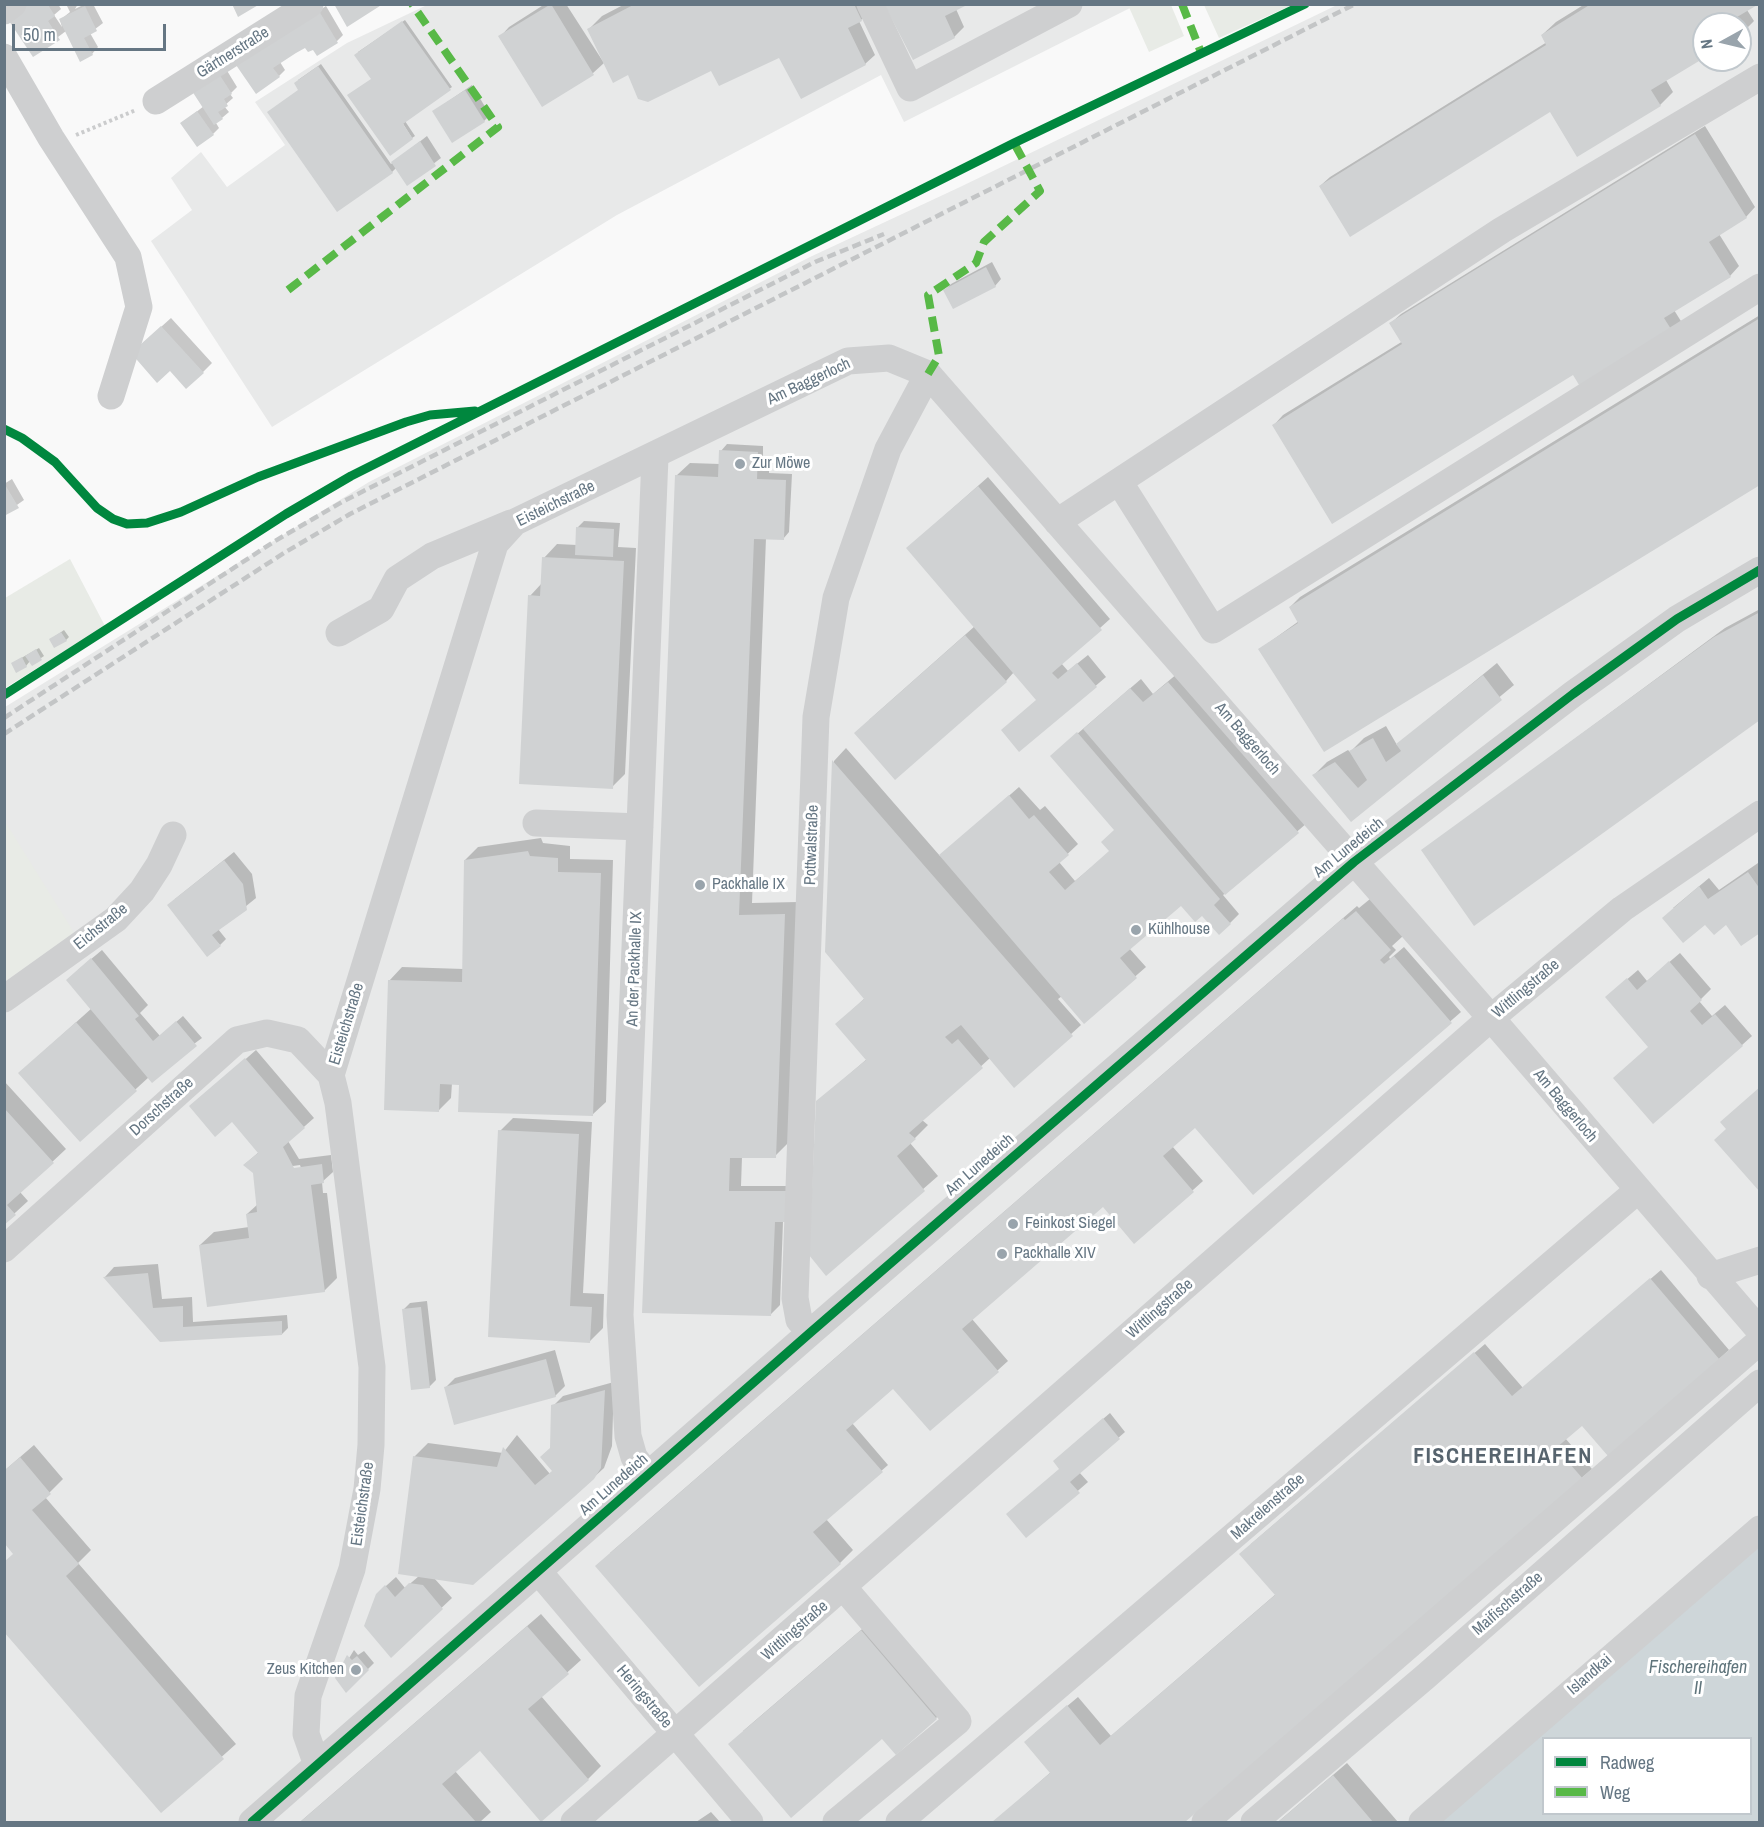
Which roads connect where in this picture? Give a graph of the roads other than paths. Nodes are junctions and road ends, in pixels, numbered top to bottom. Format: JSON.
{"nodes":[{"id":1,"x":13,"y":4,"type":"edge"},
{"id":2,"x":310,"y":4,"type":"edge"},
{"id":3,"x":870,"y":4,"type":"edge"},
{"id":4,"x":1069,"y":4,"type":"edge"},
{"id":5,"x":4,"y":10,"type":"edge"},
{"id":6,"x":4,"y":57,"type":"edge"},
{"id":7,"x":1760,"y":77,"type":"edge"},
{"id":8,"x":156,"y":101,"type":"road end"},
{"id":9,"x":1760,"y":287,"type":"edge"},
{"id":10,"x":928,"y":374,"type":"junction"},
{"id":11,"x":111,"y":396,"type":"dead end"},
{"id":12,"x":655,"y":457,"type":"junction"},
{"id":13,"x":1120,"y":483,"type":"junction"},
{"id":14,"x":515,"y":522,"type":"junction"},
{"id":15,"x":1057,"y":522,"type":"junction"},
{"id":16,"x":1760,"y":570,"type":"edge"},
{"id":17,"x":339,"y":633,"type":"dead end"},
{"id":18,"x":1760,"y":814,"type":"edge"},
{"id":19,"x":536,"y":823,"type":"dead end"},
{"id":20,"x":640,"y":827,"type":"junction"},
{"id":21,"x":173,"y":835,"type":"dead end"},
{"id":22,"x":1354,"y":862,"type":"junction"},
{"id":23,"x":4,"y":999,"type":"edge"},
{"id":24,"x":1491,"y":1018,"type":"junction"},
{"id":25,"x":331,"y":1075,"type":"junction"},
{"id":26,"x":1637,"y":1191,"type":"junction"},
{"id":27,"x":4,"y":1249,"type":"edge"},
{"id":28,"x":1760,"y":1260,"type":"edge"},
{"id":29,"x":1710,"y":1276,"type":"junction"},
{"id":30,"x":1760,"y":1331,"type":"edge"},
{"id":31,"x":811,"y":1332,"type":"junction"},
{"id":32,"x":1760,"y":1341,"type":"edge"},
{"id":33,"x":1760,"y":1383,"type":"edge"},
{"id":34,"x":648,"y":1475,"type":"junction"},
{"id":35,"x":1760,"y":1528,"type":"edge"},
{"id":36,"x":538,"y":1571,"type":"junction"},
{"id":37,"x":844,"y":1588,"type":"junction"},
{"id":38,"x":676,"y":1735,"type":"junction"},
{"id":39,"x":317,"y":1765,"type":"junction"},
{"id":40,"x":252,"y":1822,"type":"edge"},
{"id":41,"x":574,"y":1822,"type":"edge"},
{"id":42,"x":750,"y":1822,"type":"edge"},
{"id":43,"x":836,"y":1822,"type":"edge"},
{"id":44,"x":899,"y":1822,"type":"edge"},
{"id":45,"x":1205,"y":1822,"type":"edge"},
{"id":46,"x":1254,"y":1822,"type":"edge"},
{"id":47,"x":1422,"y":1822,"type":"edge"}],
"edges":[{"from":1,"to":5,"type":"street"},
{"from":2,"to":8,"type":"street","name":"Gärtnerstraße"},
{"from":3,"to":4,"type":"street"},
{"from":6,"to":11,"type":"street"},
{"from":7,"to":13,"type":"street"},
{"from":9,"to":13,"type":"street"},
{"from":10,"to":12,"type":"street","name":"Am Baggerloch"},
{"from":10,"to":15,"type":"street","name":"Am Baggerloch"},
{"from":10,"to":31,"type":"street","name":"Pottwalstraße"},
{"from":12,"to":14,"type":"street","name":"Eisteichstraße"},
{"from":12,"to":20,"type":"street","name":"An der Packhalle IX"},
{"from":13,"to":15,"type":"street"},
{"from":14,"to":17,"type":"street"},
{"from":14,"to":25,"type":"street","name":"Eisteichstraße"},
{"from":15,"to":22,"type":"street","name":"Am Baggerloch"},
{"from":16,"to":22,"type":"street","name":"Am Lunedeich"},
{"from":18,"to":24,"type":"street","name":"Wittlingstraße"},
{"from":19,"to":20,"type":"street"},
{"from":20,"to":34,"type":"street","name":"An der Packhalle IX"},
{"from":21,"to":23,"type":"street","name":"Eichstraße"},
{"from":22,"to":24,"type":"street","name":"Am Baggerloch"},
{"from":22,"to":31,"type":"street","name":"Am Lunedeich"},
{"from":24,"to":26,"type":"street","name":"Am Baggerloch"},
{"from":24,"to":37,"type":"street","name":"Wittlingstraße"},
{"from":25,"to":27,"type":"street","name":"Dorschstraße"},
{"from":25,"to":39,"type":"street","name":"Eisteichstraße"},
{"from":26,"to":29,"type":"street","name":"Am Baggerloch"},
{"from":26,"to":44,"type":"street","name":"Makrelenstraße"},
{"from":28,"to":29,"type":"street"},
{"from":29,"to":30,"type":"street","name":"Am Baggerloch"},
{"from":31,"to":34,"type":"street","name":"Am Lunedeich"},
{"from":32,"to":45,"type":"street"},
{"from":33,"to":46,"type":"street","name":"Maifischstraße"},
{"from":34,"to":36,"type":"street","name":"Am Lunedeich"},
{"from":35,"to":47,"type":"street","name":"Islandkai"},
{"from":36,"to":38,"type":"street","name":"Heringstraße"},
{"from":36,"to":39,"type":"street","name":"Am Lunedeich"},
{"from":37,"to":38,"type":"street","name":"Wittlingstraße"},
{"from":37,"to":43,"type":"street"},
{"from":38,"to":41,"type":"street","name":"Wittlingstraße"},
{"from":38,"to":42,"type":"street","name":"Heringstraße"},
{"from":39,"to":40,"type":"street","name":"Am Lunedeich"}]}
